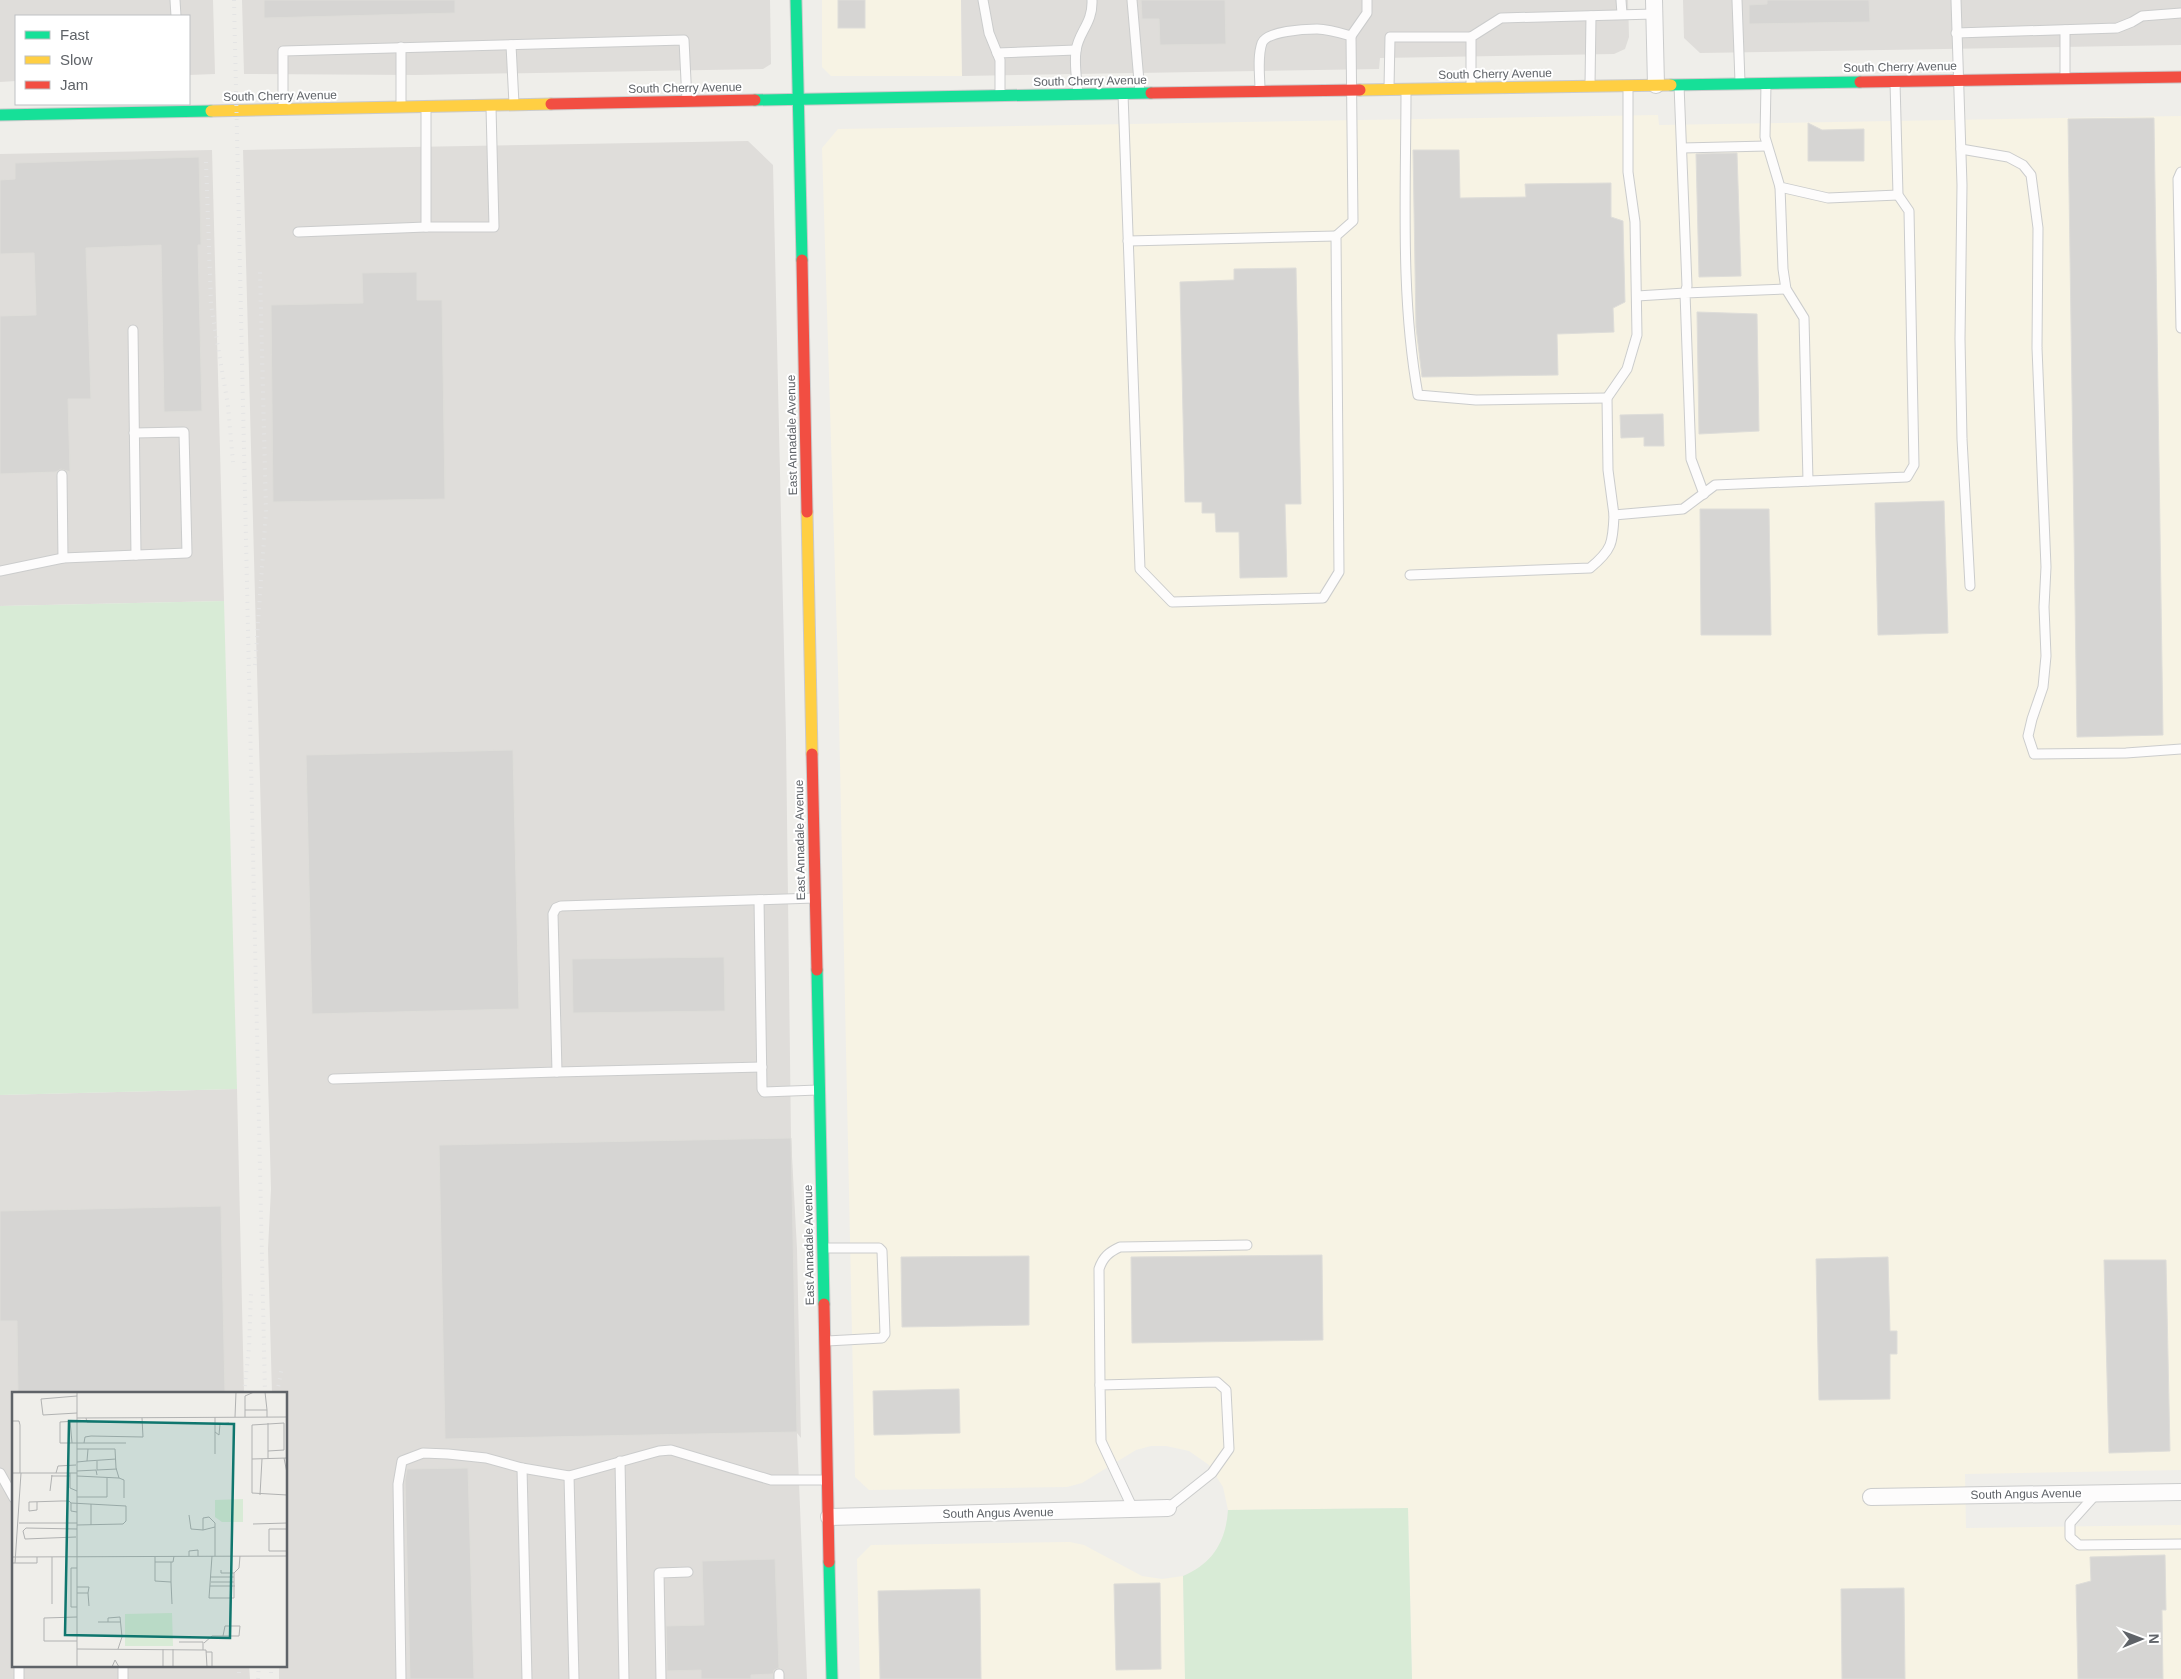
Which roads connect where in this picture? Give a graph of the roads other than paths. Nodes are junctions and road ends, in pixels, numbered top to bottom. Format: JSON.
{"nodes":[{"id":1,"x":175,"y":0,"type":"edge"},
{"id":2,"x":796,"y":0,"type":"edge"},
{"id":3,"x":984,"y":0,"type":"edge"},
{"id":4,"x":1092,"y":0,"type":"edge"},
{"id":5,"x":1132,"y":0,"type":"edge"},
{"id":6,"x":1367,"y":0,"type":"edge"},
{"id":7,"x":1621,"y":0,"type":"edge"},
{"id":8,"x":1737,"y":0,"type":"edge"},
{"id":9,"x":1956,"y":0,"type":"edge"},
{"id":10,"x":1654,"y":7,"type":"edge"},
{"id":11,"x":2181,"y":13,"type":"edge"},
{"id":12,"x":1622,"y":14,"type":"junction"},
{"id":13,"x":176,"y":15,"type":"edge"},
{"id":14,"x":1591,"y":16,"type":"junction"},
{"id":15,"x":2065,"y":30,"type":"junction"},
{"id":16,"x":1956,"y":33,"type":"junction"},
{"id":17,"x":1351,"y":36,"type":"junction"},
{"id":18,"x":1471,"y":37,"type":"junction"},
{"id":19,"x":511,"y":44,"type":"junction"},
{"id":20,"x":400,"y":48,"type":"junction"},
{"id":21,"x":1076,"y":50,"type":"junction"},
{"id":22,"x":997,"y":53,"type":"junction"},
{"id":23,"x":2181,"y":77,"type":"edge"},
{"id":24,"x":2065,"y":79,"type":"junction"},
{"id":25,"x":1958,"y":80,"type":"junction"},
{"id":26,"x":1895,"y":81,"type":"junction"},
{"id":27,"x":1766,"y":83,"type":"junction"},
{"id":28,"x":1740,"y":84,"type":"junction"},
{"id":29,"x":1656,"y":85,"type":"junction"},
{"id":30,"x":1679,"y":85,"type":"junction"},
{"id":31,"x":1590,"y":86,"type":"junction"},
{"id":32,"x":1628,"y":86,"type":"junction"},
{"id":33,"x":1471,"y":88,"type":"junction"},
{"id":34,"x":1406,"y":89,"type":"junction"},
{"id":35,"x":1352,"y":90,"type":"junction"},
{"id":36,"x":1389,"y":90,"type":"junction"},
{"id":37,"x":1260,"y":92,"type":"junction"},
{"id":38,"x":1123,"y":94,"type":"junction"},
{"id":39,"x":1140,"y":94,"type":"junction"},
{"id":40,"x":1078,"y":95,"type":"junction"},
{"id":41,"x":1000,"y":96,"type":"junction"},
{"id":42,"x":798,"y":99,"type":"junction"},
{"id":43,"x":687,"y":101,"type":"junction"},
{"id":44,"x":491,"y":105,"type":"junction"},
{"id":45,"x":514,"y":105,"type":"junction"},
{"id":46,"x":426,"y":106,"type":"junction"},
{"id":47,"x":401,"y":107,"type":"junction"},
{"id":48,"x":181,"y":108,"type":"edge"},
{"id":49,"x":283,"y":109,"type":"junction"},
{"id":50,"x":0,"y":115,"type":"edge"},
{"id":51,"x":1767,"y":146,"type":"junction"},
{"id":52,"x":1682,"y":148,"type":"junction"},
{"id":53,"x":1961,"y":149,"type":"junction"},
{"id":54,"x":2181,"y":172,"type":"edge"},
{"id":55,"x":1780,"y":187,"type":"junction"},
{"id":56,"x":1898,"y":195,"type":"junction"},
{"id":57,"x":426,"y":227,"type":"junction"},
{"id":58,"x":298,"y":232,"type":"dead end"},
{"id":59,"x":1336,"y":236,"type":"junction"},
{"id":60,"x":1128,"y":241,"type":"junction"},
{"id":61,"x":1786,"y":289,"type":"junction"},
{"id":62,"x":1685,"y":293,"type":"junction"},
{"id":63,"x":1637,"y":296,"type":"junction"},
{"id":64,"x":2181,"y":328,"type":"edge"},
{"id":65,"x":133,"y":330,"type":"dead end"},
{"id":66,"x":1607,"y":398,"type":"junction"},
{"id":67,"x":134,"y":433,"type":"junction"},
{"id":68,"x":62,"y":475,"type":"dead end"},
{"id":69,"x":1808,"y":481,"type":"junction"},
{"id":70,"x":1704,"y":494,"type":"junction"},
{"id":71,"x":1614,"y":515,"type":"junction"},
{"id":72,"x":136,"y":555,"type":"junction"},
{"id":73,"x":63,"y":558,"type":"junction"},
{"id":74,"x":0,"y":571,"type":"edge"},
{"id":75,"x":1410,"y":575,"type":"dead end"},
{"id":76,"x":1970,"y":586,"type":"dead end"},
{"id":77,"x":2181,"y":750,"type":"edge"},
{"id":78,"x":815,"y":898,"type":"junction"},
{"id":79,"x":759,"y":900,"type":"junction"},
{"id":80,"x":762,"y":1067,"type":"junction"},
{"id":81,"x":558,"y":1072,"type":"junction"},
{"id":82,"x":333,"y":1079,"type":"dead end"},
{"id":83,"x":819,"y":1090,"type":"junction"},
{"id":84,"x":1247,"y":1245,"type":"dead end"},
{"id":85,"x":823,"y":1248,"type":"junction"},
{"id":86,"x":825,"y":1341,"type":"junction"},
{"id":87,"x":1100,"y":1385,"type":"junction"},
{"id":88,"x":620,"y":1461,"type":"junction"},
{"id":89,"x":522,"y":1468,"type":"junction"},
{"id":90,"x":0,"y":1472,"type":"edge"},
{"id":91,"x":570,"y":1476,"type":"junction"},
{"id":92,"x":828,"y":1480,"type":"junction"},
{"id":93,"x":2181,"y":1492,"type":"edge"},
{"id":94,"x":2097,"y":1493,"type":"junction"},
{"id":95,"x":12,"y":1494,"type":"edge"},
{"id":96,"x":1871,"y":1497,"type":"dead end"},
{"id":97,"x":1168,"y":1508,"type":"joint"},
{"id":98,"x":1133,"y":1509,"type":"junction"},
{"id":99,"x":829,"y":1517,"type":"junction"},
{"id":100,"x":2181,"y":1544,"type":"edge"},
{"id":101,"x":688,"y":1572,"type":"dead end"},
{"id":102,"x":19,"y":1666,"type":"edge"},
{"id":103,"x":123,"y":1666,"type":"edge"},
{"id":104,"x":19,"y":1679,"type":"edge"},
{"id":105,"x":124,"y":1679,"type":"edge"},
{"id":106,"x":401,"y":1679,"type":"edge"},
{"id":107,"x":527,"y":1679,"type":"edge"},
{"id":108,"x":574,"y":1679,"type":"edge"},
{"id":109,"x":624,"y":1679,"type":"edge"},
{"id":110,"x":661,"y":1679,"type":"edge"},
{"id":111,"x":832,"y":1679,"type":"edge"}],
"edges":[{"from":1,"to":13,"type":"lane"},
{"from":2,"to":42,"type":"street","name":"East Annadale Avenue"},
{"from":3,"to":22,"type":"lane"},
{"from":4,"to":21,"type":"lane"},
{"from":5,"to":39,"type":"lane"},
{"from":6,"to":17,"type":"lane"},
{"from":7,"to":12,"type":"lane"},
{"from":8,"to":28,"type":"lane"},
{"from":9,"to":16,"type":"lane"},
{"from":10,"to":12,"type":"lane"},
{"from":10,"to":29,"type":"street"},
{"from":11,"to":15,"type":"lane"},
{"from":12,"to":14,"type":"lane"},
{"from":14,"to":18,"type":"lane"},
{"from":14,"to":31,"type":"lane"},
{"from":15,"to":16,"type":"lane"},
{"from":15,"to":24,"type":"lane"},
{"from":16,"to":25,"type":"lane"},
{"from":17,"to":35,"type":"lane"},
{"from":17,"to":37,"type":"lane"},
{"from":18,"to":33,"type":"lane"},
{"from":18,"to":36,"type":"lane"},
{"from":19,"to":20,"type":"lane"},
{"from":19,"to":43,"type":"lane"},
{"from":19,"to":45,"type":"lane"},
{"from":20,"to":47,"type":"lane"},
{"from":20,"to":49,"type":"lane"},
{"from":21,"to":22,"type":"lane"},
{"from":21,"to":40,"type":"lane"},
{"from":22,"to":41,"type":"lane"},
{"from":23,"to":24,"type":"street","name":"South Cherry Avenue"},
{"from":24,"to":25,"type":"street","name":"South Cherry Avenue"},
{"from":25,"to":26,"type":"street","name":"South Cherry Avenue"},
{"from":25,"to":53,"type":"lane"},
{"from":26,"to":27,"type":"street","name":"South Cherry Avenue"},
{"from":26,"to":56,"type":"lane"},
{"from":27,"to":28,"type":"street","name":"South Cherry Avenue"},
{"from":27,"to":51,"type":"lane"},
{"from":28,"to":30,"type":"street","name":"South Cherry Avenue"},
{"from":29,"to":30,"type":"street","name":"South Cherry Avenue"},
{"from":29,"to":32,"type":"street","name":"South Cherry Avenue"},
{"from":30,"to":52,"type":"lane"},
{"from":31,"to":32,"type":"street","name":"South Cherry Avenue"},
{"from":31,"to":33,"type":"street","name":"South Cherry Avenue"},
{"from":32,"to":63,"type":"lane"},
{"from":33,"to":34,"type":"street","name":"South Cherry Avenue"},
{"from":34,"to":36,"type":"street","name":"South Cherry Avenue"},
{"from":34,"to":66,"type":"lane"},
{"from":35,"to":36,"type":"street","name":"South Cherry Avenue"},
{"from":35,"to":37,"type":"street","name":"South Cherry Avenue"},
{"from":35,"to":59,"type":"lane"},
{"from":37,"to":39,"type":"street","name":"South Cherry Avenue"},
{"from":38,"to":39,"type":"street","name":"South Cherry Avenue"},
{"from":38,"to":40,"type":"street","name":"South Cherry Avenue"},
{"from":38,"to":60,"type":"lane"},
{"from":40,"to":41,"type":"street","name":"South Cherry Avenue"},
{"from":41,"to":42,"type":"street","name":"South Cherry Avenue"},
{"from":42,"to":43,"type":"street","name":"South Cherry Avenue"},
{"from":42,"to":78,"type":"street","name":"East Annadale Avenue"},
{"from":43,"to":45,"type":"street","name":"South Cherry Avenue"},
{"from":44,"to":45,"type":"street","name":"South Cherry Avenue"},
{"from":44,"to":46,"type":"street","name":"South Cherry Avenue"},
{"from":44,"to":57,"type":"lane"},
{"from":46,"to":47,"type":"street","name":"South Cherry Avenue"},
{"from":46,"to":57,"type":"lane"},
{"from":47,"to":49,"type":"street","name":"South Cherry Avenue"},
{"from":48,"to":49,"type":"street","name":"South Cherry Avenue"},
{"from":48,"to":50,"type":"street","name":"South Cherry Avenue"},
{"from":51,"to":52,"type":"lane"},
{"from":51,"to":55,"type":"lane"},
{"from":52,"to":62,"type":"lane"},
{"from":53,"to":76,"type":"lane"},
{"from":53,"to":77,"type":"lane"},
{"from":54,"to":64,"type":"lane"},
{"from":55,"to":56,"type":"lane"},
{"from":55,"to":61,"type":"lane"},
{"from":56,"to":69,"type":"lane"},
{"from":57,"to":58,"type":"lane"},
{"from":59,"to":60,"type":"lane"},
{"from":59,"to":60,"type":"lane"},
{"from":61,"to":62,"type":"lane"},
{"from":61,"to":69,"type":"lane"},
{"from":62,"to":63,"type":"lane"},
{"from":62,"to":70,"type":"lane"},
{"from":63,"to":66,"type":"lane"},
{"from":65,"to":67,"type":"lane"},
{"from":66,"to":71,"type":"lane"},
{"from":67,"to":72,"type":"lane"},
{"from":67,"to":72,"type":"lane"},
{"from":68,"to":73,"type":"lane"},
{"from":69,"to":70,"type":"lane"},
{"from":70,"to":71,"type":"lane"},
{"from":71,"to":75,"type":"lane"},
{"from":72,"to":73,"type":"lane"},
{"from":73,"to":74,"type":"lane"},
{"from":78,"to":79,"type":"lane"},
{"from":78,"to":83,"type":"street","name":"East Annadale Avenue"},
{"from":79,"to":80,"type":"lane"},
{"from":79,"to":81,"type":"lane"},
{"from":80,"to":81,"type":"lane"},
{"from":80,"to":83,"type":"lane"},
{"from":81,"to":82,"type":"lane"},
{"from":83,"to":85,"type":"street","name":"East Annadale Avenue"},
{"from":84,"to":87,"type":"lane"},
{"from":85,"to":86,"type":"street","name":"East Annadale Avenue"},
{"from":85,"to":86,"type":"lane"},
{"from":86,"to":92,"type":"street","name":"East Annadale Avenue"},
{"from":87,"to":97,"type":"lane"},
{"from":87,"to":98,"type":"lane"},
{"from":88,"to":91,"type":"lane"},
{"from":88,"to":92,"type":"lane"},
{"from":88,"to":109,"type":"lane"},
{"from":89,"to":91,"type":"lane"},
{"from":89,"to":106,"type":"lane"},
{"from":89,"to":107,"type":"lane"},
{"from":90,"to":95,"type":"lane"},
{"from":91,"to":108,"type":"lane"},
{"from":92,"to":99,"type":"street","name":"East Annadale Avenue"},
{"from":93,"to":94,"type":"street","name":"South Angus Avenue"},
{"from":94,"to":96,"type":"street","name":"South Angus Avenue"},
{"from":94,"to":100,"type":"lane"},
{"from":97,"to":98,"type":"street","name":"South Angus Avenue"},
{"from":98,"to":99,"type":"street","name":"South Angus Avenue"},
{"from":99,"to":111,"type":"street","name":"East Annadale Avenue"},
{"from":101,"to":110,"type":"lane"},
{"from":102,"to":104,"type":"lane"},
{"from":103,"to":105,"type":"lane"}]}
